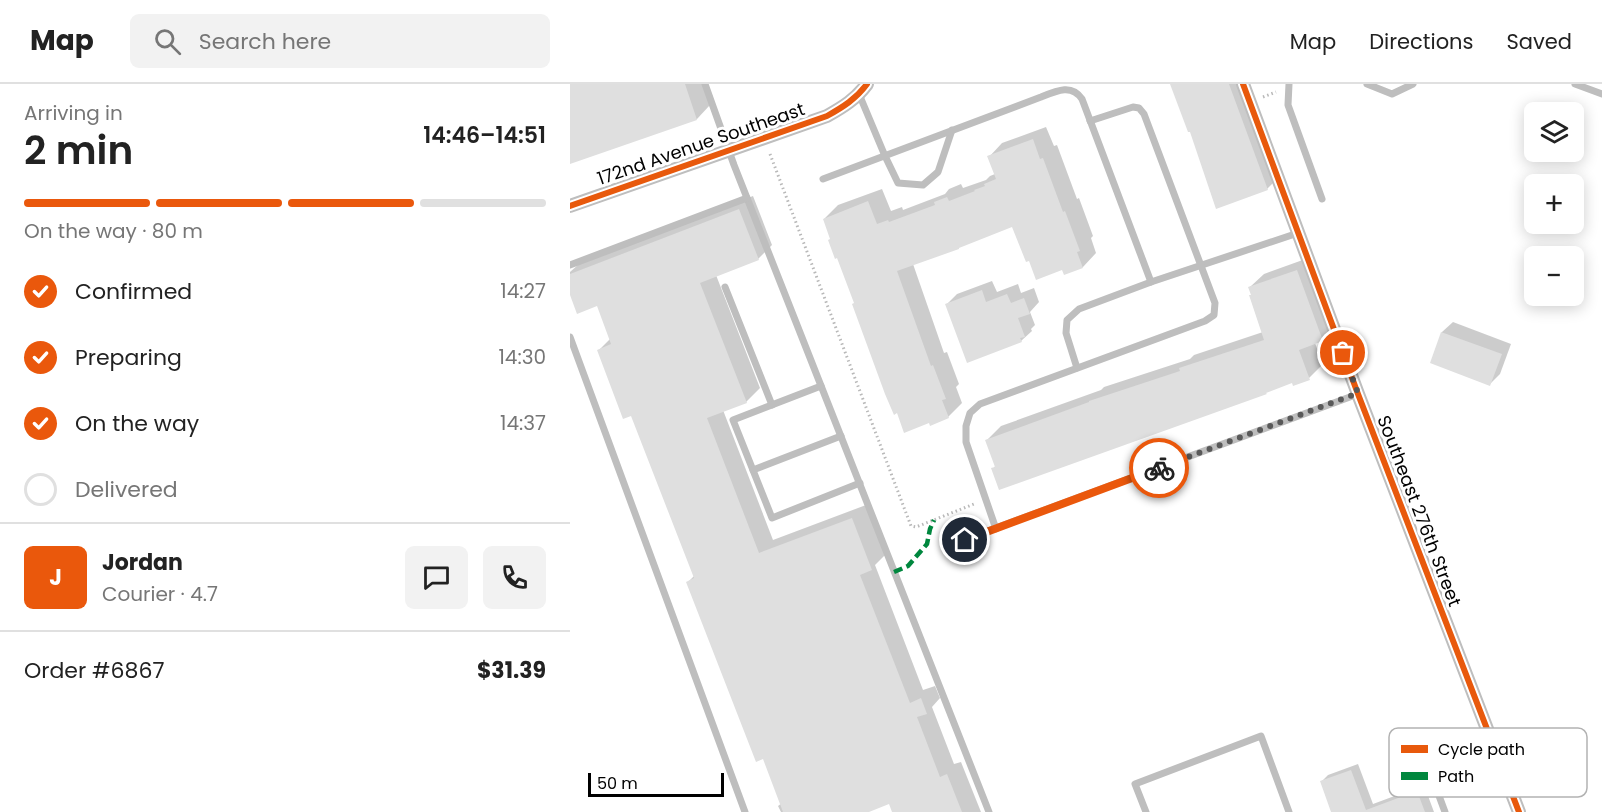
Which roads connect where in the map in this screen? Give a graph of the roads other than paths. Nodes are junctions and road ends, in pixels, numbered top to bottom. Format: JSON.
{"nodes":[{"id":1,"x":705,"y":84,"type":"edge"},
{"id":2,"x":1243,"y":84,"type":"edge"},
{"id":3,"x":1289,"y":84,"type":"edge"},
{"id":4,"x":1367,"y":84,"type":"edge"},
{"id":5,"x":1413,"y":84,"type":"edge"},
{"id":6,"x":1575,"y":84,"type":"edge"},
{"id":7,"x":864,"y":88,"type":"edge"},
{"id":8,"x":1602,"y":94,"type":"edge"},
{"id":9,"x":1090,"y":121,"type":"junction"},
{"id":10,"x":952,"y":130,"type":"junction"},
{"id":11,"x":729,"y":151,"type":"junction"},
{"id":12,"x":885,"y":156,"type":"junction"},
{"id":13,"x":824,"y":179,"type":"dead end"},
{"id":14,"x":747,"y":198,"type":"junction"},
{"id":15,"x":1322,"y":199,"type":"dead end"},
{"id":16,"x":570,"y":206,"type":"edge"},
{"id":17,"x":1298,"y":233,"type":"junction"},
{"id":18,"x":570,"y":265,"type":"edge"},
{"id":19,"x":1202,"y":265,"type":"junction"},
{"id":20,"x":1151,"y":282,"type":"junction"},
{"id":21,"x":725,"y":287,"type":"dead end"},
{"id":22,"x":571,"y":341,"type":"edge"},
{"id":23,"x":1077,"y":368,"type":"junction"},
{"id":24,"x":821,"y":386,"type":"junction"},
{"id":25,"x":1358,"y":393,"type":"junction"},
{"id":26,"x":772,"y":405,"type":"junction"},
{"id":27,"x":841,"y":436,"type":"junction"},
{"id":28,"x":753,"y":470,"type":"junction"},
{"id":29,"x":860,"y":483,"type":"junction"},
{"id":30,"x":996,"y":529,"type":"junction"},
{"id":31,"x":950,"y":545,"type":"dead end"},
{"id":32,"x":1486,"y":728,"type":"edge"},
{"id":33,"x":1439,"y":797,"type":"edge"},
{"id":34,"x":1513,"y":797,"type":"edge"},
{"id":35,"x":745,"y":812,"type":"edge"},
{"id":36,"x":988,"y":812,"type":"edge"},
{"id":37,"x":1146,"y":812,"type":"edge"},
{"id":38,"x":1289,"y":812,"type":"edge"},
{"id":39,"x":1445,"y":812,"type":"edge"},
{"id":40,"x":1519,"y":812,"type":"edge"}],
"edges":[{"from":1,"to":11,"type":"lane"},
{"from":2,"to":17,"type":"street","name":"Southeast 276th Street"},
{"from":3,"to":15,"type":"lane"},
{"from":4,"to":5,"type":"lane"},
{"from":6,"to":8,"type":"lane"},
{"from":7,"to":11,"type":"street","name":"172nd Avenue Southeast"},
{"from":7,"to":12,"type":"lane"},
{"from":9,"to":10,"type":"lane"},
{"from":9,"to":19,"type":"lane"},
{"from":9,"to":20,"type":"lane"},
{"from":10,"to":12,"type":"lane"},
{"from":10,"to":12,"type":"lane"},
{"from":11,"to":14,"type":"lane"},
{"from":11,"to":16,"type":"street","name":"172nd Avenue Southeast"},
{"from":12,"to":13,"type":"lane"},
{"from":14,"to":18,"type":"lane"},
{"from":14,"to":24,"type":"lane"},
{"from":17,"to":19,"type":"lane"},
{"from":17,"to":25,"type":"street","name":"Southeast 276th Street"},
{"from":19,"to":20,"type":"lane"},
{"from":19,"to":23,"type":"lane"},
{"from":20,"to":23,"type":"lane"},
{"from":21,"to":26,"type":"lane"},
{"from":22,"to":35,"type":"lane"},
{"from":23,"to":30,"type":"lane"},
{"from":24,"to":26,"type":"lane"},
{"from":24,"to":27,"type":"lane"},
{"from":25,"to":30,"type":"lane"},
{"from":25,"to":32,"type":"street","name":"Southeast 276th Street"},
{"from":26,"to":28,"type":"lane"},
{"from":27,"to":28,"type":"lane"},
{"from":27,"to":29,"type":"lane"},
{"from":28,"to":29,"type":"lane"},
{"from":29,"to":36,"type":"lane"},
{"from":30,"to":31,"type":"lane"},
{"from":33,"to":39,"type":"lane"},
{"from":34,"to":40,"type":"street","name":"Southeast 276th Street"},
{"from":37,"to":38,"type":"lane"}]}
